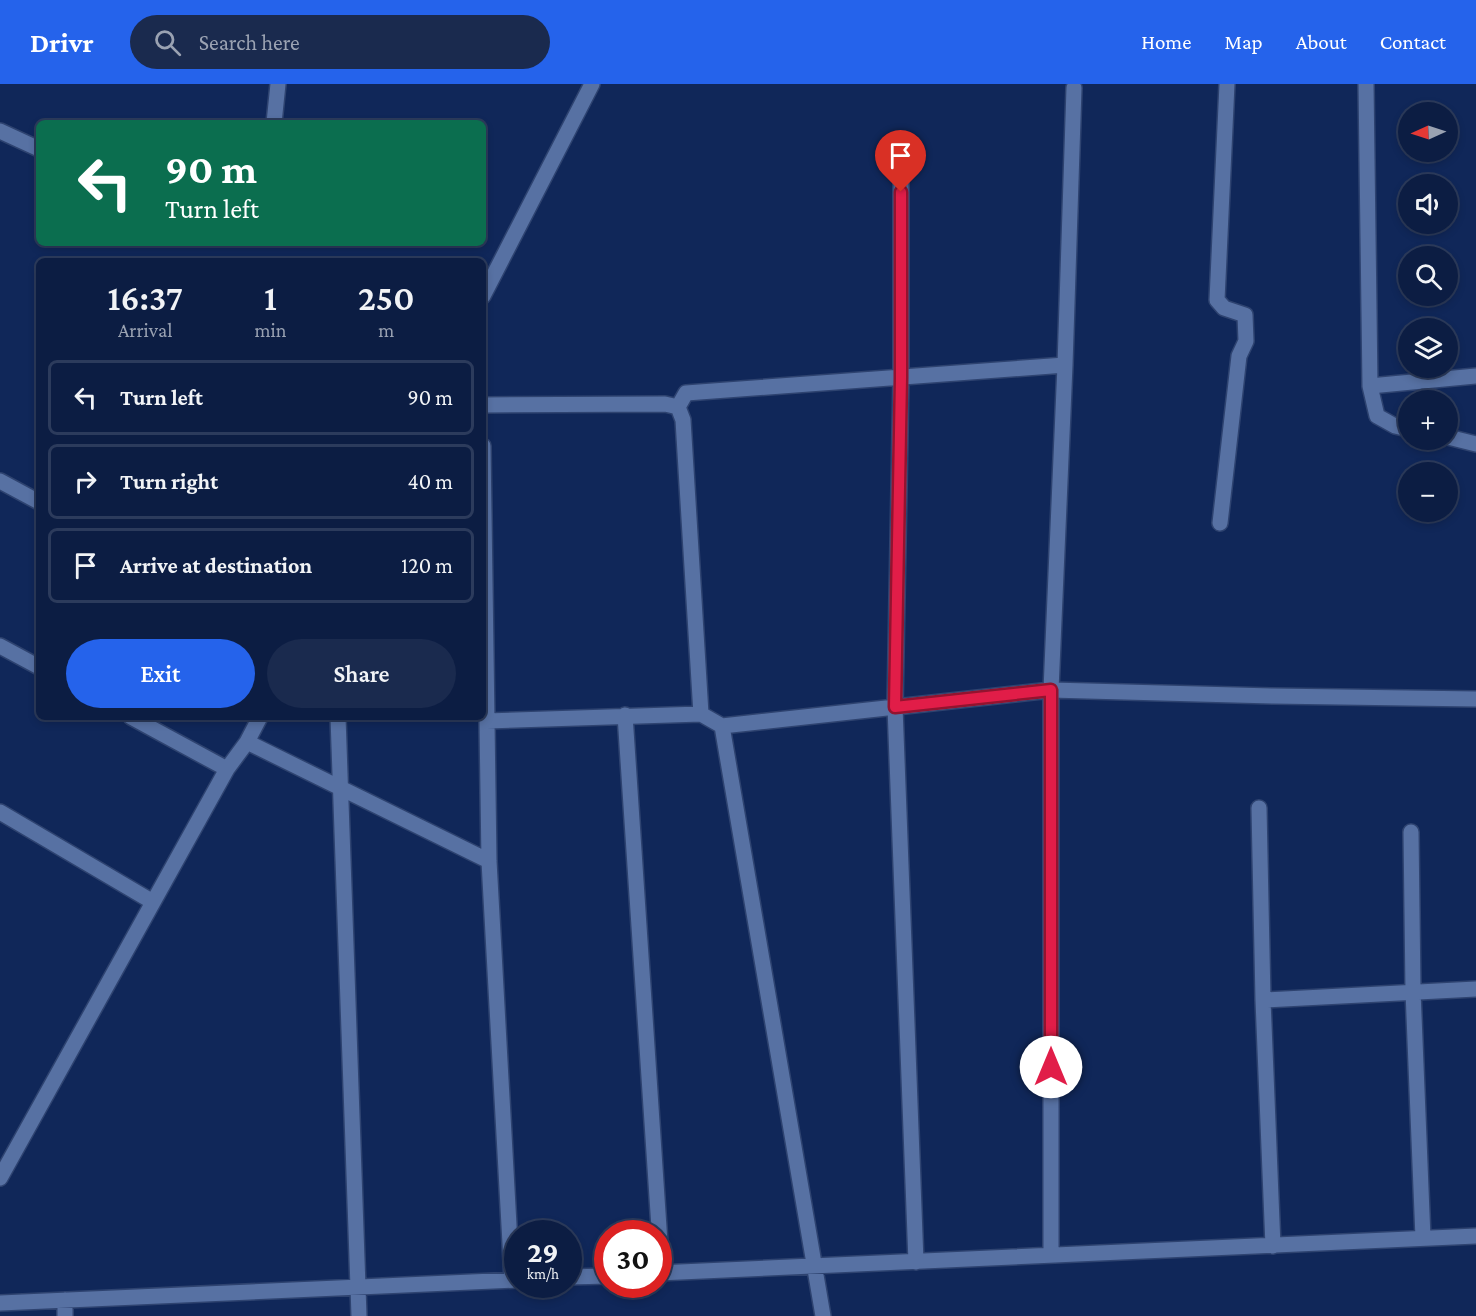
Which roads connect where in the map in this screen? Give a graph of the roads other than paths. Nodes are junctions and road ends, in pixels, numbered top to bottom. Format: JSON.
{"nodes":[{"id":1,"x":278,"y":84,"type":"edge"},
{"id":2,"x":592,"y":84,"type":"edge"},
{"id":3,"x":1227,"y":84,"type":"edge"},
{"id":4,"x":1366,"y":84,"type":"edge"},
{"id":5,"x":1074,"y":88,"type":"dead end"},
{"id":6,"x":274,"y":120,"type":"edge"},
{"id":7,"x":0,"y":130,"type":"edge"},
{"id":8,"x":901,"y":146,"type":"dead end"},
{"id":9,"x":36,"y":148,"type":"edge"},
{"id":10,"x":486,"y":290,"type":"edge"},
{"id":11,"x":1065,"y":365,"type":"junction"},
{"id":12,"x":1476,"y":376,"type":"edge"},
{"id":13,"x":901,"y":378,"type":"junction"},
{"id":14,"x":1370,"y":386,"type":"junction"},
{"id":15,"x":486,"y":405,"type":"edge"},
{"id":16,"x":678,"y":407,"type":"junction"},
{"id":17,"x":1398,"y":427,"type":"edge"},
{"id":18,"x":1458,"y":440,"type":"edge"},
{"id":19,"x":1476,"y":444,"type":"edge"},
{"id":20,"x":0,"y":481,"type":"edge"},
{"id":21,"x":36,"y":500,"type":"edge"},
{"id":22,"x":1220,"y":523,"type":"dead end"},
{"id":23,"x":0,"y":646,"type":"edge"},
{"id":24,"x":486,"y":652,"type":"edge"},
{"id":25,"x":36,"y":666,"type":"edge"},
{"id":26,"x":1051,"y":690,"type":"junction"},
{"id":27,"x":1476,"y":699,"type":"edge"},
{"id":28,"x":895,"y":707,"type":"junction"},
{"id":29,"x":701,"y":714,"type":"junction"},
{"id":30,"x":625,"y":715,"type":"junction"},
{"id":31,"x":137,"y":720,"type":"edge"},
{"id":32,"x":258,"y":720,"type":"edge"},
{"id":33,"x":338,"y":720,"type":"edge"},
{"id":34,"x":487,"y":721,"type":"junction"},
{"id":35,"x":722,"y":726,"type":"junction"},
{"id":36,"x":247,"y":742,"type":"junction"},
{"id":37,"x":228,"y":769,"type":"junction"},
{"id":38,"x":341,"y":789,"type":"junction"},
{"id":39,"x":1258,"y":808,"type":"dead end"},
{"id":40,"x":0,"y":812,"type":"edge"},
{"id":41,"x":1411,"y":832,"type":"dead end"},
{"id":42,"x":489,"y":861,"type":"junction"},
{"id":43,"x":153,"y":903,"type":"junction"},
{"id":44,"x":1476,"y":988,"type":"edge"},
{"id":45,"x":1413,"y":991,"type":"junction"},
{"id":46,"x":1263,"y":1000,"type":"junction"},
{"id":47,"x":0,"y":1178,"type":"edge"},
{"id":48,"x":511,"y":1220,"type":"edge"},
{"id":49,"x":657,"y":1220,"type":"edge"},
{"id":50,"x":1476,"y":1236,"type":"edge"},
{"id":51,"x":1423,"y":1238,"type":"junction"},
{"id":52,"x":1273,"y":1245,"type":"junction"},
{"id":53,"x":1051,"y":1256,"type":"junction"},
{"id":54,"x":916,"y":1262,"type":"junction"},
{"id":55,"x":815,"y":1266,"type":"junction"},
{"id":56,"x":672,"y":1272,"type":"edge"},
{"id":57,"x":504,"y":1280,"type":"edge"},
{"id":58,"x":358,"y":1287,"type":"junction"},
{"id":59,"x":65,"y":1300,"type":"junction"},
{"id":60,"x":0,"y":1303,"type":"edge"},
{"id":61,"x":65,"y":1316,"type":"edge"},
{"id":62,"x":359,"y":1316,"type":"edge"},
{"id":63,"x":823,"y":1316,"type":"edge"}],
"edges":[{"from":1,"to":6,"type":"street"},
{"from":2,"to":10,"type":"street"},
{"from":3,"to":22,"type":"street"},
{"from":4,"to":14,"type":"street"},
{"from":5,"to":11,"type":"street"},
{"from":7,"to":9,"type":"street"},
{"from":8,"to":13,"type":"street"},
{"from":11,"to":13,"type":"street"},
{"from":11,"to":26,"type":"street"},
{"from":12,"to":14,"type":"street"},
{"from":13,"to":16,"type":"street"},
{"from":13,"to":28,"type":"street"},
{"from":14,"to":17,"type":"street"},
{"from":15,"to":16,"type":"street"},
{"from":16,"to":29,"type":"street"},
{"from":18,"to":19,"type":"street"},
{"from":20,"to":21,"type":"street"},
{"from":23,"to":25,"type":"street"},
{"from":24,"to":34,"type":"street"},
{"from":26,"to":27,"type":"street"},
{"from":26,"to":28,"type":"street"},
{"from":26,"to":53,"type":"street"},
{"from":28,"to":35,"type":"street"},
{"from":28,"to":54,"type":"street"},
{"from":29,"to":30,"type":"street"},
{"from":29,"to":35,"type":"street"},
{"from":30,"to":34,"type":"street"},
{"from":30,"to":49,"type":"street"},
{"from":31,"to":37,"type":"street"},
{"from":32,"to":36,"type":"street"},
{"from":33,"to":38,"type":"street"},
{"from":34,"to":42,"type":"street"},
{"from":35,"to":55,"type":"street"},
{"from":36,"to":37,"type":"street"},
{"from":36,"to":38,"type":"street"},
{"from":37,"to":43,"type":"street"},
{"from":38,"to":42,"type":"street"},
{"from":38,"to":58,"type":"street"},
{"from":39,"to":46,"type":"street"},
{"from":40,"to":43,"type":"street"},
{"from":41,"to":45,"type":"street"},
{"from":42,"to":48,"type":"street"},
{"from":43,"to":47,"type":"street"},
{"from":44,"to":45,"type":"street"},
{"from":45,"to":46,"type":"street"},
{"from":45,"to":51,"type":"street"},
{"from":46,"to":52,"type":"street"},
{"from":50,"to":51,"type":"street"},
{"from":51,"to":52,"type":"street"},
{"from":52,"to":53,"type":"street"},
{"from":53,"to":54,"type":"street"},
{"from":54,"to":55,"type":"street"},
{"from":55,"to":56,"type":"street"},
{"from":55,"to":63,"type":"street"},
{"from":57,"to":58,"type":"street"},
{"from":58,"to":59,"type":"street"},
{"from":58,"to":62,"type":"street"},
{"from":59,"to":60,"type":"street"},
{"from":59,"to":61,"type":"street"}]}
